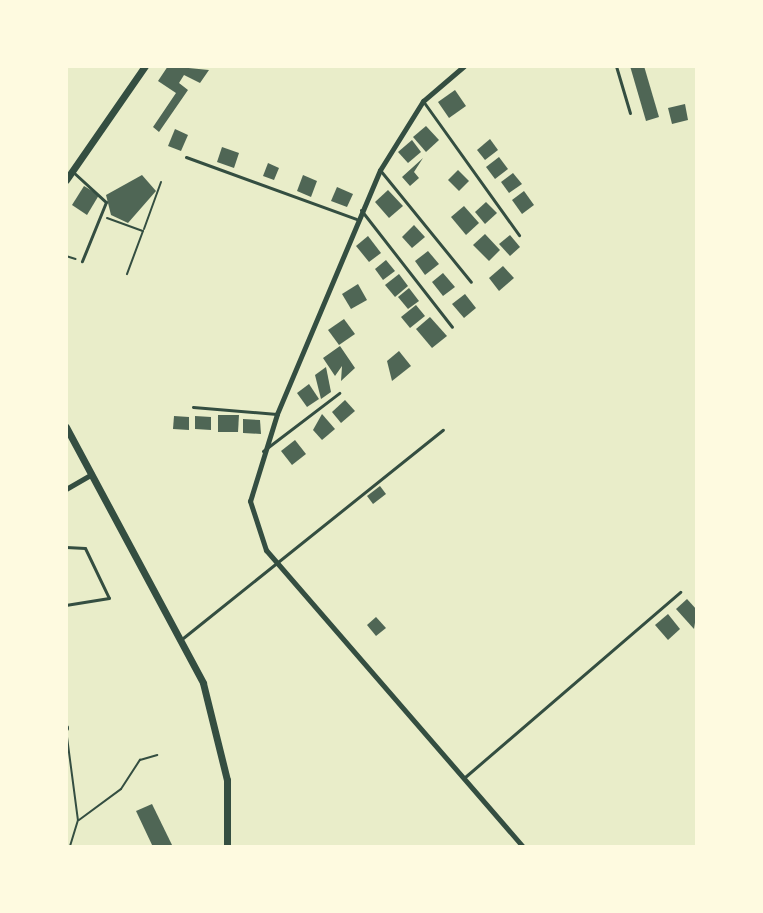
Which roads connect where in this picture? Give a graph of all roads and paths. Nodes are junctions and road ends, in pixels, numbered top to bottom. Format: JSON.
{"nodes":[{"id":1,"x":145,"y":66,"type":"edge"},
{"id":2,"x":464,"y":66,"type":"edge"},
{"id":3,"x":616,"y":66,"type":"edge"},
{"id":4,"x":423,"y":101,"type":"junction"},
{"id":5,"x":630,"y":113,"type":"dead end"},
{"id":6,"x":186,"y":157,"type":"dead end"},
{"id":7,"x":380,"y":170,"type":"junction"},
{"id":8,"x":72,"y":171,"type":"junction"},
{"id":9,"x":66,"y":180,"type":"edge"},
{"id":10,"x":161,"y":182,"type":"dead end"},
{"id":11,"x":361,"y":210,"type":"junction"},
{"id":12,"x":356,"y":219,"type":"junction"},
{"id":13,"x":113,"y":220,"type":"dead end"},
{"id":14,"x":143,"y":231,"type":"junction"},
{"id":15,"x":519,"y":235,"type":"dead end"},
{"id":16,"x":66,"y":256,"type":"edge"},
{"id":17,"x":82,"y":261,"type":"joint"},
{"id":18,"x":127,"y":274,"type":"dead end"},
{"id":19,"x":471,"y":282,"type":"dead end"},
{"id":20,"x":452,"y":327,"type":"dead end"},
{"id":21,"x":339,"y":393,"type":"dead end"},
{"id":22,"x":193,"y":407,"type":"dead end"},
{"id":23,"x":277,"y":414,"type":"junction"},
{"id":24,"x":66,"y":427,"type":"edge"},
{"id":25,"x":443,"y":430,"type":"dead end"},
{"id":26,"x":263,"y":451,"type":"junction"},
{"id":27,"x":92,"y":474,"type":"junction"},
{"id":28,"x":66,"y":489,"type":"edge"},
{"id":29,"x":66,"y":547,"type":"edge"},
{"id":30,"x":278,"y":565,"type":"junction"},
{"id":31,"x":66,"y":572,"type":"edge"},
{"id":32,"x":680,"y":592,"type":"dead end"},
{"id":33,"x":66,"y":604,"type":"edge"},
{"id":34,"x":183,"y":638,"type":"junction"},
{"id":35,"x":66,"y":727,"type":"edge"},
{"id":36,"x":157,"y":755,"type":"dead end"},
{"id":37,"x":465,"y":777,"type":"junction"},
{"id":38,"x":78,"y":820,"type":"junction"},
{"id":39,"x":70,"y":847,"type":"edge"},
{"id":40,"x":227,"y":847,"type":"edge"},
{"id":41,"x":523,"y":847,"type":"edge"}],
"edges":[{"from":1,"to":8,"type":"main road"},
{"from":2,"to":4,"type":"street"},
{"from":3,"to":5,"type":"lane"},
{"from":4,"to":7,"type":"street"},
{"from":4,"to":15,"type":"lane"},
{"from":6,"to":12,"type":"lane"},
{"from":7,"to":11,"type":"street"},
{"from":7,"to":19,"type":"lane"},
{"from":8,"to":9,"type":"main road"},
{"from":8,"to":17,"type":"lane"},
{"from":10,"to":14,"type":"path"},
{"from":11,"to":12,"type":"street"},
{"from":11,"to":20,"type":"lane"},
{"from":12,"to":23,"type":"street"},
{"from":13,"to":14,"type":"path"},
{"from":14,"to":18,"type":"path"},
{"from":16,"to":17,"type":"path"},
{"from":21,"to":26,"type":"lane"},
{"from":22,"to":23,"type":"lane"},
{"from":23,"to":26,"type":"street"},
{"from":24,"to":27,"type":"main road"},
{"from":25,"to":30,"type":"lane"},
{"from":26,"to":30,"type":"street"},
{"from":27,"to":28,"type":"street"},
{"from":27,"to":34,"type":"main road"},
{"from":29,"to":33,"type":"lane"},
{"from":30,"to":34,"type":"lane"},
{"from":30,"to":37,"type":"street"},
{"from":31,"to":33,"type":"lane"},
{"from":32,"to":37,"type":"lane"},
{"from":34,"to":40,"type":"main road"},
{"from":35,"to":38,"type":"path"},
{"from":36,"to":38,"type":"path"},
{"from":37,"to":41,"type":"street"},
{"from":38,"to":39,"type":"path"}]}
